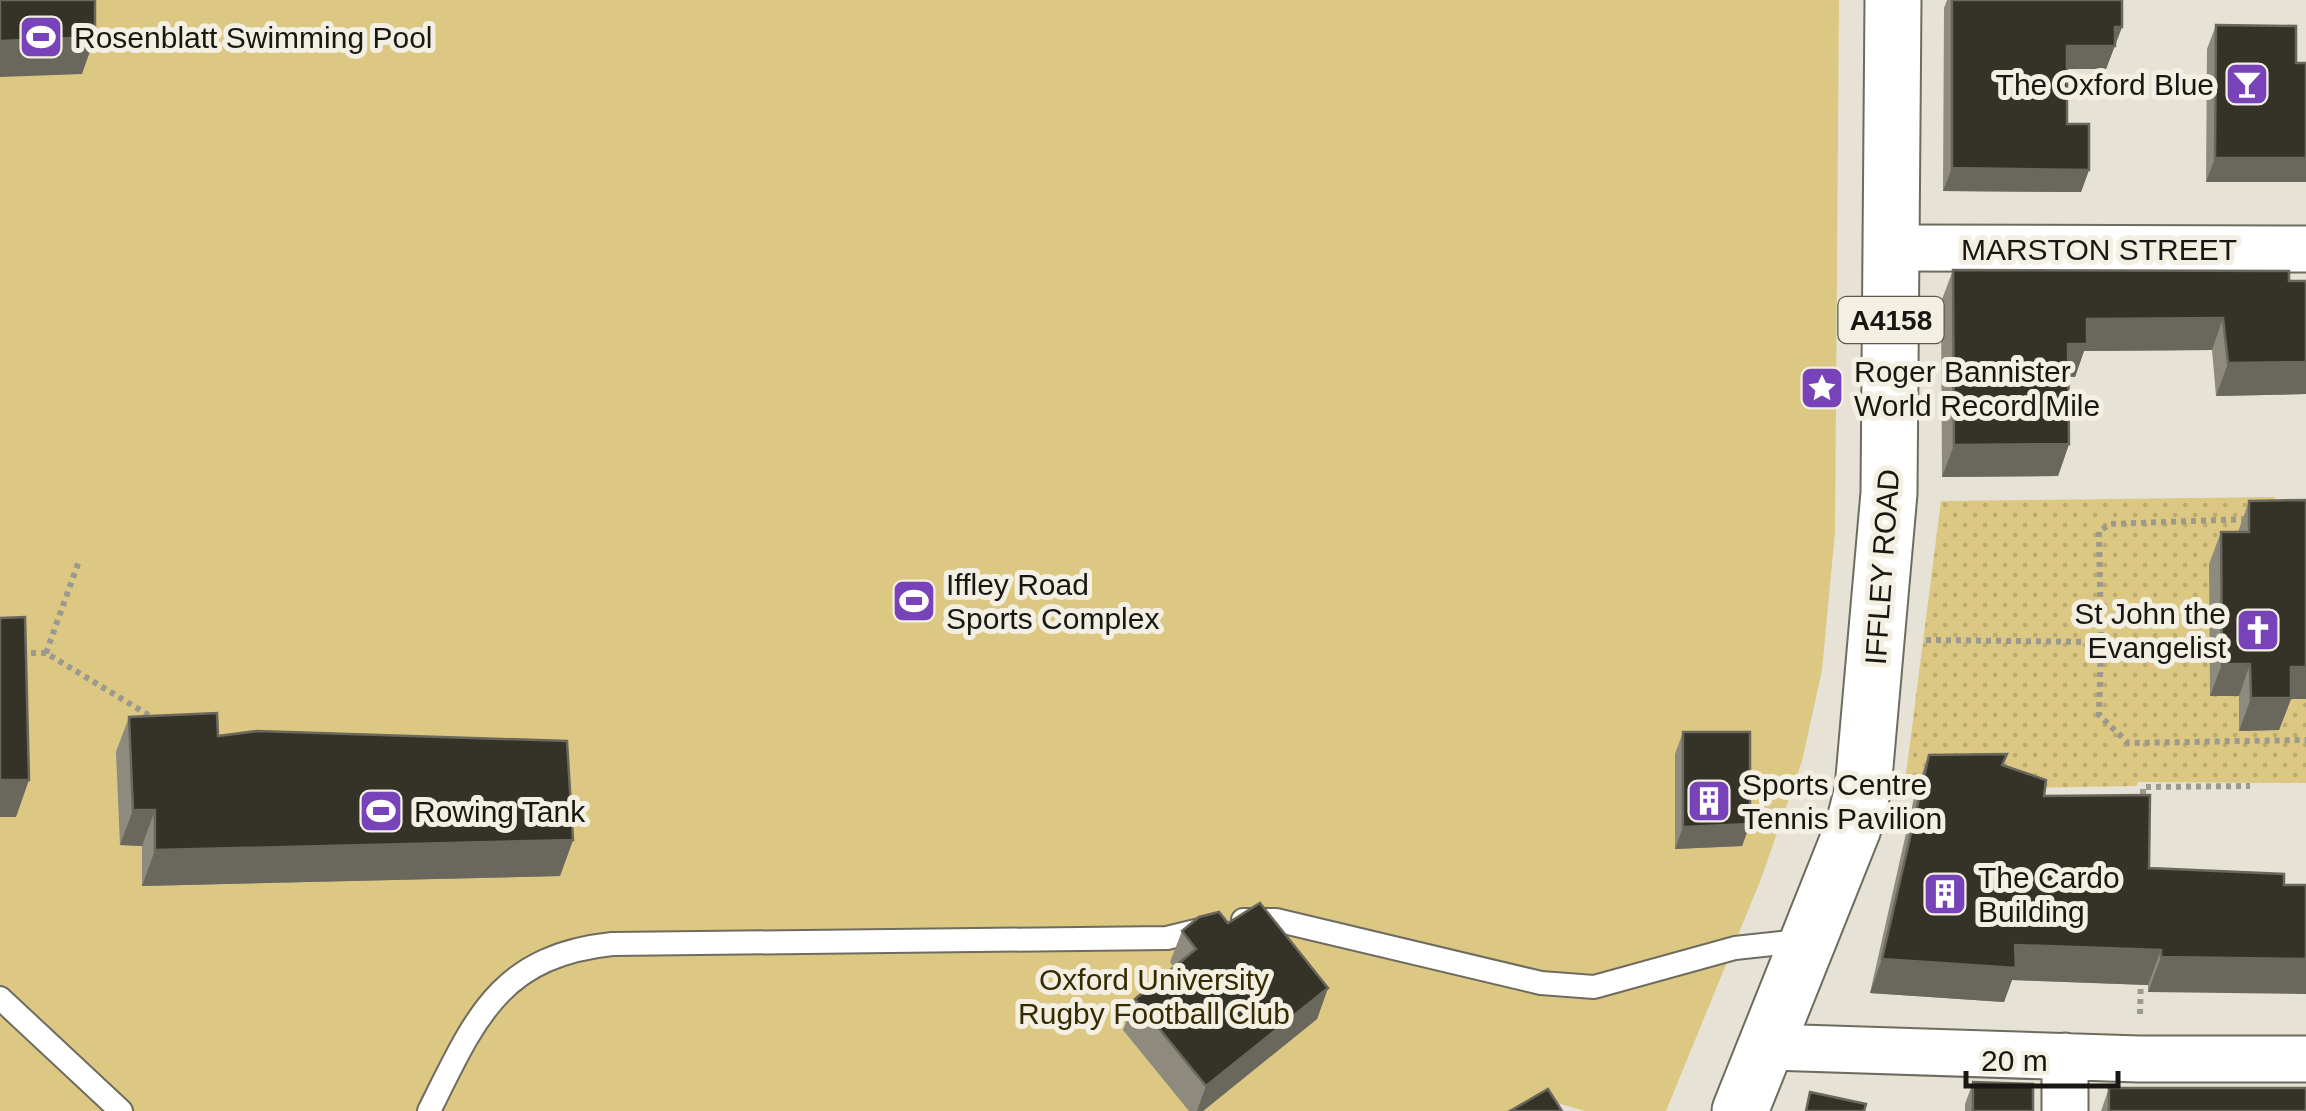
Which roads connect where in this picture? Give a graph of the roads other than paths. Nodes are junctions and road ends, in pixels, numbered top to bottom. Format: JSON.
{"nodes":[{"id":1,"x":1892,"y":0,"type":"edge"},
{"id":2,"x":1892,"y":248,"type":"junction"},
{"id":3,"x":2306,"y":249,"type":"edge"},
{"id":4,"x":1809,"y":940,"type":"junction"},
{"id":5,"x":0,"y":998,"type":"edge"},
{"id":6,"x":1767,"y":1046,"type":"junction"},
{"id":7,"x":2065,"y":1056,"type":"junction"},
{"id":8,"x":2306,"y":1059,"type":"edge"},
{"id":9,"x":121,"y":1111,"type":"edge"},
{"id":10,"x":429,"y":1111,"type":"edge"},
{"id":11,"x":1740,"y":1111,"type":"edge"},
{"id":12,"x":2065,"y":1111,"type":"edge"}],
"edges":[{"from":1,"to":2,"type":"main road","name":"IFFLEY ROAD","number":"A4158"},
{"from":2,"to":3,"type":"street","name":"MARSTON STREET"},
{"from":2,"to":4,"type":"main road","name":"IFFLEY ROAD","number":"A4158"},
{"from":4,"to":6,"type":"main road","name":"IFFLEY ROAD","number":"A4158"},
{"from":4,"to":10,"type":"lane"},
{"from":5,"to":9,"type":"lane"},
{"from":6,"to":7,"type":"street"},
{"from":6,"to":11,"type":"main road","name":"IFFLEY ROAD","number":"A4158"},
{"from":7,"to":8,"type":"street"},
{"from":7,"to":12,"type":"street"}]}
